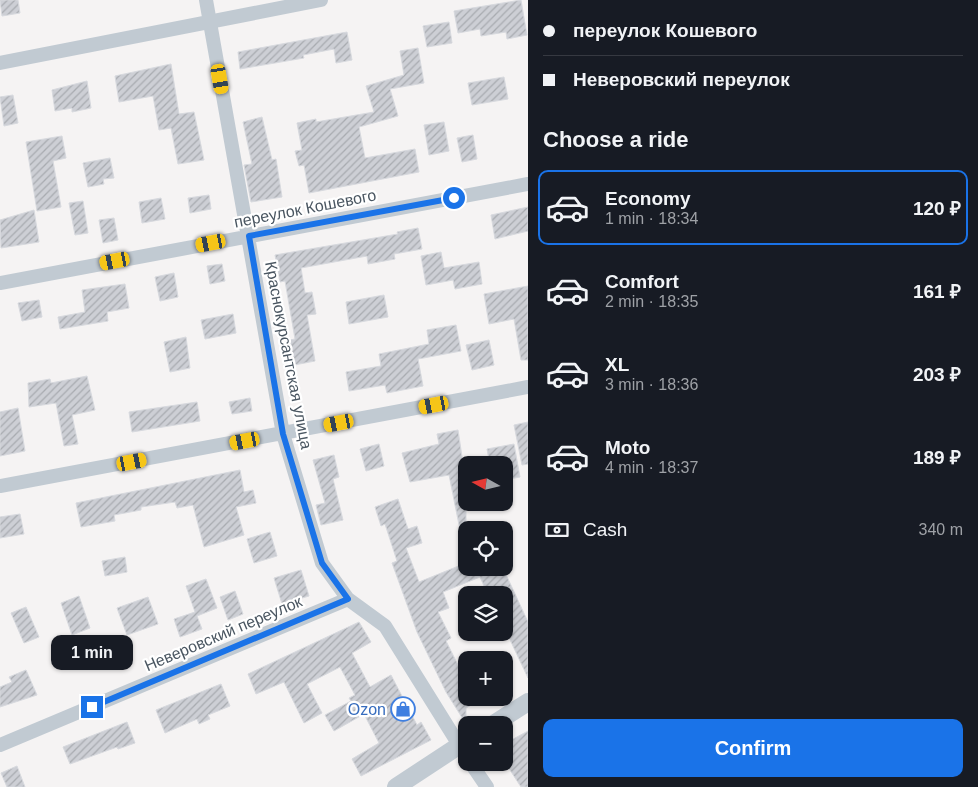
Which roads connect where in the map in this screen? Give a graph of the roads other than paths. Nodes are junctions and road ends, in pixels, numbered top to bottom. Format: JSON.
{"nodes":[{"id":1,"x":206,"y":0,"type":"edge"},
{"id":2,"x":321,"y":0,"type":"edge"},
{"id":3,"x":210,"y":20,"type":"junction"},
{"id":4,"x":0,"y":63,"type":"edge"},
{"id":5,"x":528,"y":184,"type":"edge"},
{"id":6,"x":249,"y":236,"type":"junction"},
{"id":7,"x":0,"y":283,"type":"edge"},
{"id":8,"x":528,"y":387,"type":"edge"},
{"id":9,"x":283,"y":434,"type":"junction"},
{"id":10,"x":0,"y":486,"type":"edge"},
{"id":11,"x":348,"y":599,"type":"junction"},
{"id":12,"x":528,"y":702,"type":"edge"},
{"id":13,"x":506,"y":716,"type":"edge"},
{"id":14,"x":458,"y":739,"type":"edge"},
{"id":15,"x":0,"y":746,"type":"edge"},
{"id":16,"x":458,"y":751,"type":"edge"},
{"id":17,"x":476,"y":771,"type":"edge"},
{"id":18,"x":396,"y":787,"type":"edge"},
{"id":19,"x":487,"y":787,"type":"edge"}],
"edges":[{"from":1,"to":3,"type":"street","name":"Краснокурсантская улица"},
{"from":2,"to":3,"type":"street"},
{"from":3,"to":4,"type":"street"},
{"from":3,"to":6,"type":"street","name":"Краснокурсантская улица"},
{"from":5,"to":6,"type":"street","name":"переулок Кошевого"},
{"from":6,"to":7,"type":"street","name":"переулок Кошевого"},
{"from":6,"to":9,"type":"street","name":"Краснокурсантская улица"},
{"from":8,"to":9,"type":"street"},
{"from":9,"to":10,"type":"street"},
{"from":9,"to":11,"type":"street","name":"Краснокурсантская улица"},
{"from":11,"to":14,"type":"street","name":"Краснокурсантская улица"},
{"from":11,"to":15,"type":"street","name":"Неверовский переулок"},
{"from":12,"to":13,"type":"street"},
{"from":16,"to":18,"type":"street"},
{"from":17,"to":19,"type":"street"}]}
